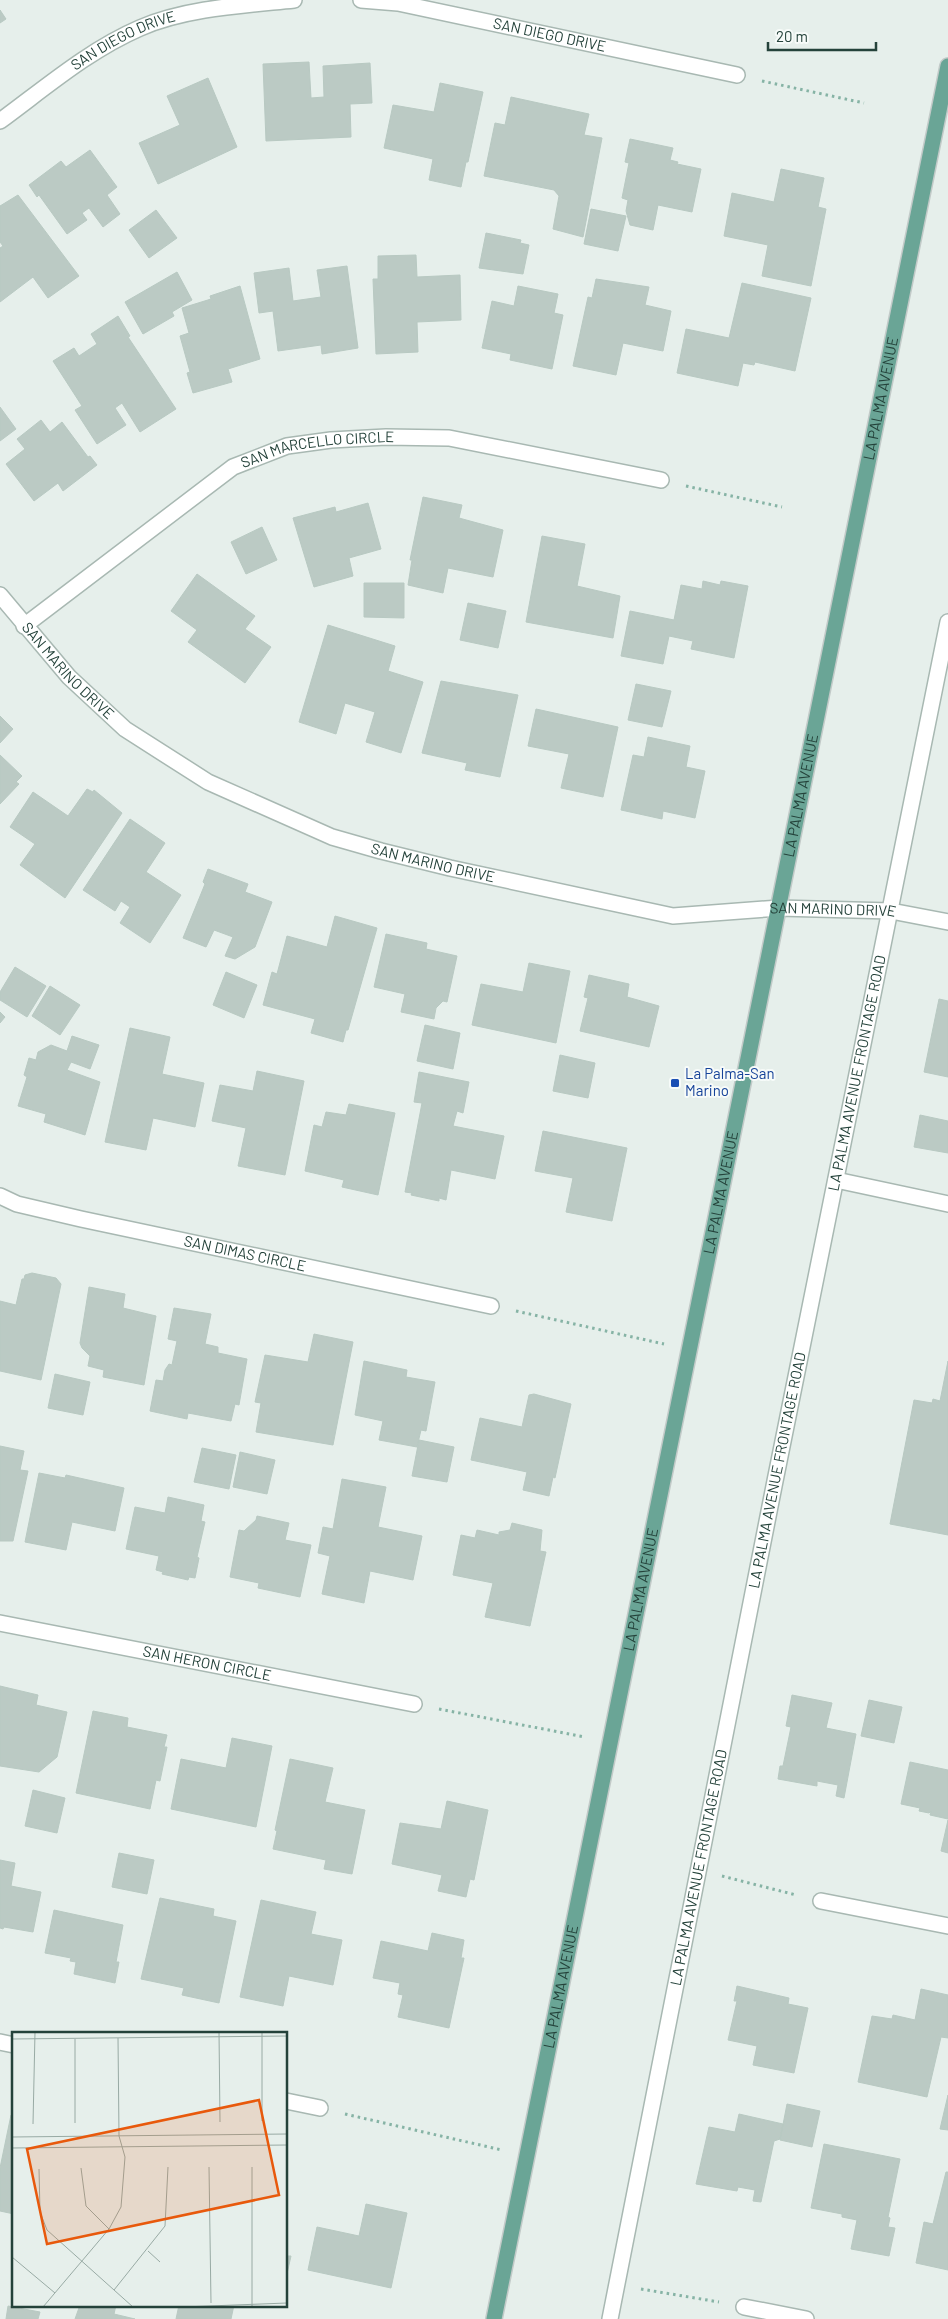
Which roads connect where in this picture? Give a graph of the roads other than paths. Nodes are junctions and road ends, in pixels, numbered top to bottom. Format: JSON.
{"nodes":[{"id":1,"x":294,"y":0,"type":"edge"},
{"id":2,"x":361,"y":0,"type":"edge"},
{"id":3,"x":948,"y":66,"type":"edge"},
{"id":4,"x":737,"y":75,"type":"road end"},
{"id":5,"x":0,"y":121,"type":"edge"},
{"id":6,"x":661,"y":480,"type":"road end"},
{"id":7,"x":0,"y":595,"type":"edge"},
{"id":8,"x":948,"y":622,"type":"edge"},
{"id":9,"x":24,"y":626,"type":"junction"},
{"id":10,"x":779,"y":908,"type":"junction"},
{"id":11,"x":891,"y":910,"type":"junction"},
{"id":12,"x":948,"y":922,"type":"edge"},
{"id":13,"x":836,"y":1180,"type":"junction"},
{"id":14,"x":0,"y":1196,"type":"edge"},
{"id":15,"x":948,"y":1204,"type":"edge"},
{"id":16,"x":491,"y":1306,"type":"road end"},
{"id":17,"x":0,"y":1623,"type":"edge"},
{"id":18,"x":414,"y":1704,"type":"road end"},
{"id":19,"x":821,"y":1901,"type":"road end"},
{"id":20,"x":948,"y":1926,"type":"edge"},
{"id":21,"x":288,"y":2101,"type":"edge"},
{"id":22,"x":320,"y":2108,"type":"road end"},
{"id":23,"x":744,"y":2306,"type":"road end"},
{"id":24,"x":494,"y":2319,"type":"edge"},
{"id":25,"x":610,"y":2319,"type":"edge"},
{"id":26,"x":806,"y":2319,"type":"edge"}],
"edges":[{"from":1,"to":5,"type":"street","name":"SAN DIEGO DRIVE"},
{"from":2,"to":4,"type":"street","name":"SAN DIEGO DRIVE"},
{"from":3,"to":10,"type":"main road","name":"LA PALMA AVENUE"},
{"from":6,"to":9,"type":"street","name":"SAN MARCELLO CIRCLE"},
{"from":7,"to":9,"type":"street","name":"SAN MARINO DRIVE"},
{"from":8,"to":11,"type":"street","name":"LA PALMA AVENUE FRONTAGE ROAD"},
{"from":9,"to":10,"type":"street","name":"SAN MARINO DRIVE"},
{"from":10,"to":11,"type":"street","name":"SAN MARINO DRIVE"},
{"from":10,"to":24,"type":"main road","name":"LA PALMA AVENUE"},
{"from":11,"to":12,"type":"street","name":"SAN MARINO DRIVE"},
{"from":11,"to":13,"type":"street","name":"LA PALMA AVENUE FRONTAGE ROAD"},
{"from":13,"to":15,"type":"street"},
{"from":13,"to":25,"type":"street","name":"LA PALMA AVENUE FRONTAGE ROAD"},
{"from":14,"to":16,"type":"street","name":"SAN DIMAS CIRCLE"},
{"from":17,"to":18,"type":"street","name":"SAN HERON CIRCLE"},
{"from":19,"to":20,"type":"street"},
{"from":21,"to":22,"type":"street"},
{"from":23,"to":26,"type":"street"}]}
